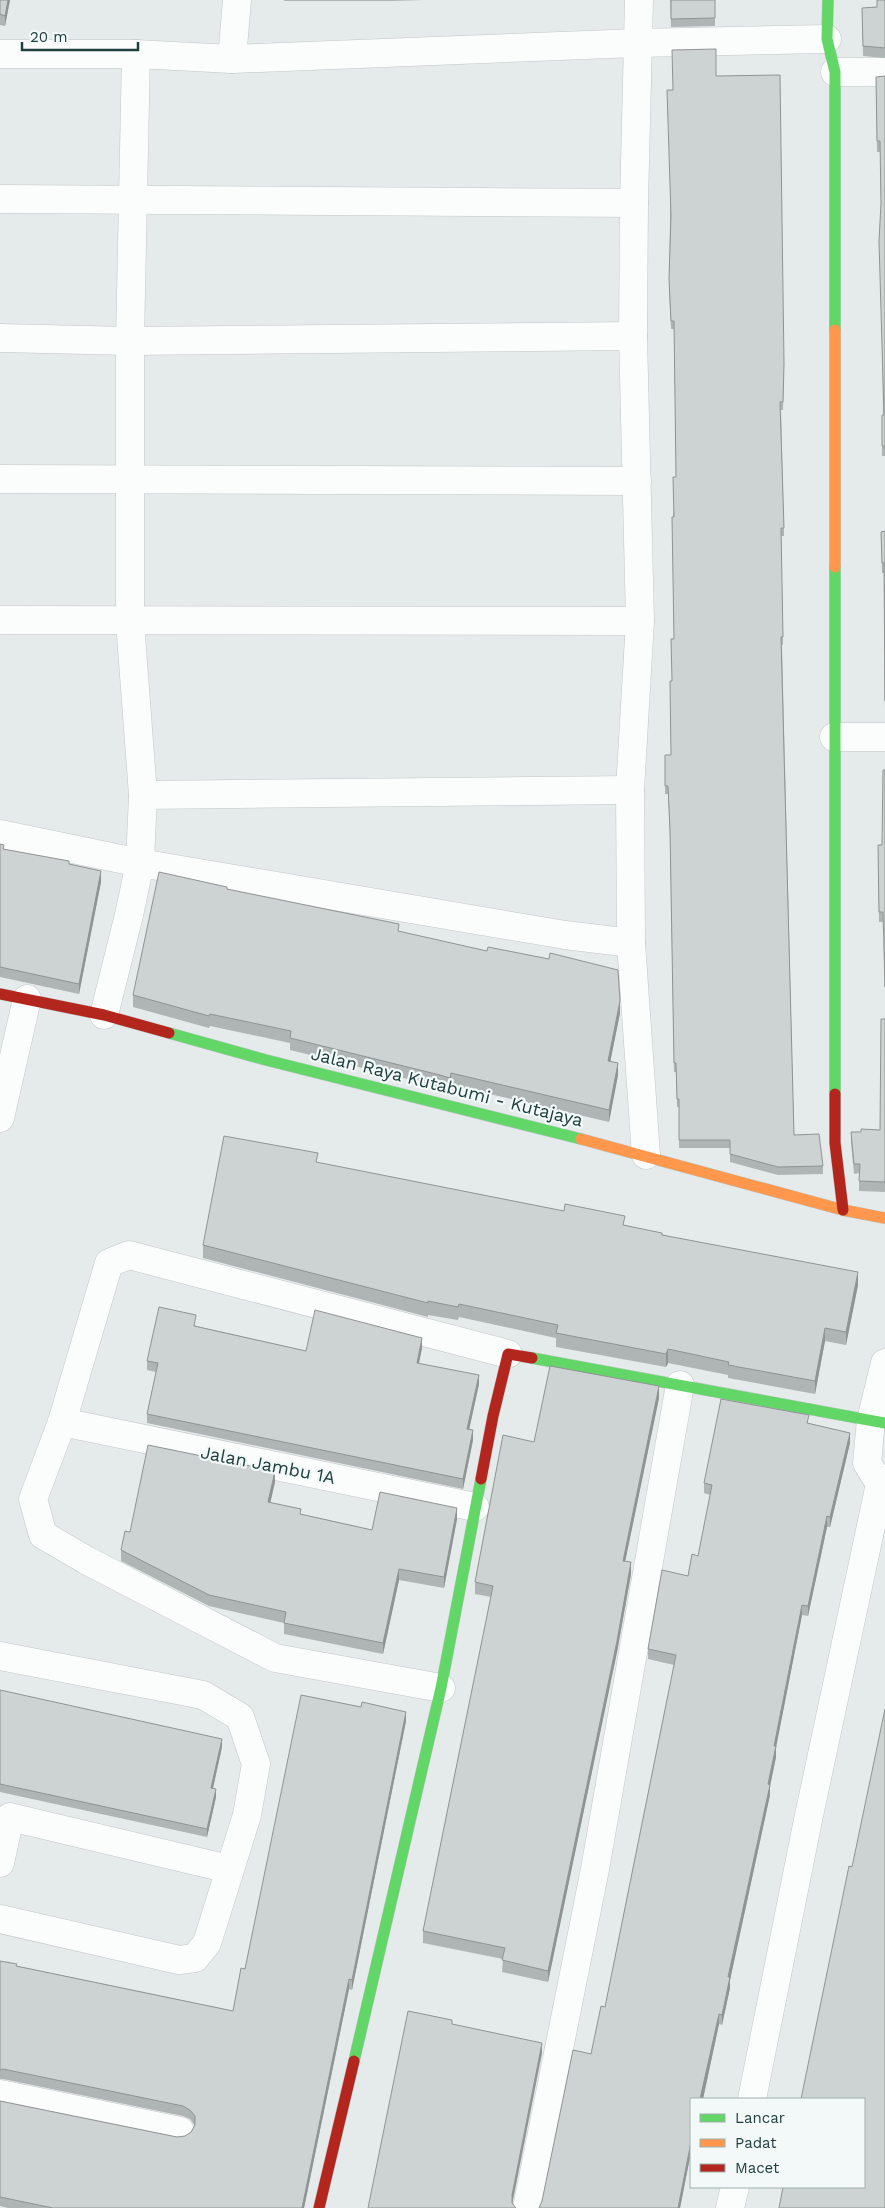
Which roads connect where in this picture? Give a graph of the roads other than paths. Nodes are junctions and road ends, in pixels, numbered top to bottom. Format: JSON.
{"nodes":[{"id":1,"x":237,"y":0,"type":"edge"},
{"id":2,"x":639,"y":0,"type":"edge"},
{"id":3,"x":828,"y":0,"type":"edge"},
{"id":4,"x":827,"y":39,"type":"junction"},
{"id":5,"x":637,"y":43,"type":"junction"},
{"id":6,"x":0,"y":54,"type":"edge"},
{"id":7,"x":136,"y":54,"type":"junction"},
{"id":8,"x":232,"y":59,"type":"junction"},
{"id":9,"x":835,"y":72,"type":"junction"},
{"id":10,"x":885,"y":72,"type":"edge"},
{"id":11,"x":0,"y":199,"type":"edge"},
{"id":12,"x":133,"y":200,"type":"junction"},
{"id":13,"x":634,"y":203,"type":"junction"},
{"id":14,"x":633,"y":336,"type":"junction"},
{"id":15,"x":0,"y":338,"type":"edge"},
{"id":16,"x":130,"y":341,"type":"junction"},
{"id":17,"x":131,"y":478,"type":"junction"},
{"id":18,"x":0,"y":479,"type":"edge"},
{"id":19,"x":637,"y":481,"type":"junction"},
{"id":20,"x":0,"y":620,"type":"edge"},
{"id":21,"x":640,"y":621,"type":"junction"},
{"id":22,"x":130,"y":622,"type":"junction"},
{"id":23,"x":834,"y":737,"type":"junction"},
{"id":24,"x":885,"y":737,"type":"edge"},
{"id":25,"x":630,"y":790,"type":"junction"},
{"id":26,"x":143,"y":794,"type":"junction"},
{"id":27,"x":0,"y":834,"type":"edge"},
{"id":28,"x":140,"y":863,"type":"junction"},
{"id":29,"x":631,"y":943,"type":"junction"},
{"id":30,"x":0,"y":994,"type":"edge"},
{"id":31,"x":27,"y":999,"type":"junction"},
{"id":32,"x":104,"y":1015,"type":"junction"},
{"id":33,"x":6,"y":1063,"type":"edge"},
{"id":34,"x":0,"y":1118,"type":"edge"},
{"id":35,"x":646,"y":1155,"type":"junction"},
{"id":36,"x":843,"y":1210,"type":"junction"},
{"id":37,"x":885,"y":1218,"type":"edge"},
{"id":38,"x":508,"y":1354,"type":"junction"},
{"id":39,"x":885,"y":1364,"type":"edge"},
{"id":40,"x":680,"y":1385,"type":"junction"},
{"id":41,"x":62,"y":1422,"type":"junction"},
{"id":42,"x":878,"y":1422,"type":"edge"},
{"id":43,"x":882,"y":1482,"type":"edge"},
{"id":44,"x":475,"y":1507,"type":"junction"},
{"id":45,"x":0,"y":1656,"type":"edge"},
{"id":46,"x":441,"y":1688,"type":"junction"},
{"id":47,"x":0,"y":1863,"type":"edge"},
{"id":48,"x":229,"y":1869,"type":"junction"},
{"id":49,"x":0,"y":1919,"type":"edge"},
{"id":50,"x":0,"y":2094,"type":"edge"},
{"id":51,"x":752,"y":2098,"type":"edge"},
{"id":52,"x":180,"y":2131,"type":"dead end"},
{"id":53,"x":735,"y":2188,"type":"edge"},
{"id":54,"x":319,"y":2208,"type":"edge"},
{"id":55,"x":526,"y":2208,"type":"edge"},
{"id":56,"x":730,"y":2208,"type":"edge"}],
"edges":[{"from":1,"to":8,"type":"street"},
{"from":2,"to":5,"type":"street"},
{"from":3,"to":4,"type":"street"},
{"from":4,"to":5,"type":"street"},
{"from":4,"to":9,"type":"street"},
{"from":5,"to":8,"type":"street"},
{"from":5,"to":13,"type":"street"},
{"from":6,"to":7,"type":"street"},
{"from":7,"to":8,"type":"street"},
{"from":7,"to":12,"type":"street"},
{"from":9,"to":10,"type":"street"},
{"from":9,"to":23,"type":"street"},
{"from":11,"to":12,"type":"street"},
{"from":12,"to":13,"type":"street"},
{"from":12,"to":16,"type":"street"},
{"from":13,"to":14,"type":"street"},
{"from":14,"to":16,"type":"street"},
{"from":14,"to":19,"type":"street"},
{"from":15,"to":16,"type":"street"},
{"from":16,"to":17,"type":"street"},
{"from":17,"to":18,"type":"street"},
{"from":17,"to":19,"type":"street"},
{"from":17,"to":22,"type":"street"},
{"from":19,"to":21,"type":"street"},
{"from":20,"to":22,"type":"street"},
{"from":21,"to":22,"type":"street"},
{"from":21,"to":25,"type":"street"},
{"from":22,"to":26,"type":"street"},
{"from":23,"to":24,"type":"street"},
{"from":23,"to":36,"type":"street"},
{"from":25,"to":26,"type":"street"},
{"from":25,"to":29,"type":"street"},
{"from":26,"to":28,"type":"street"},
{"from":27,"to":28,"type":"street"},
{"from":28,"to":29,"type":"street"},
{"from":28,"to":32,"type":"street"},
{"from":29,"to":35,"type":"street"},
{"from":30,"to":31,"type":"street","name":"Jalan Raya Kutabumi - Kutajaya"},
{"from":31,"to":32,"type":"street","name":"Jalan Raya Kutabumi - Kutajaya"},
{"from":31,"to":33,"type":"street"},
{"from":32,"to":35,"type":"street","name":"Jalan Raya Kutabumi - Kutajaya"},
{"from":33,"to":34,"type":"street"},
{"from":35,"to":36,"type":"street","name":"Jalan Raya Kutabumi - Kutajaya"},
{"from":36,"to":37,"type":"street","name":"Jalan Raya Kutabumi - Kutajaya"},
{"from":38,"to":40,"type":"street"},
{"from":38,"to":41,"type":"street"},
{"from":38,"to":44,"type":"street"},
{"from":39,"to":42,"type":"street"},
{"from":40,"to":42,"type":"street"},
{"from":40,"to":55,"type":"street"},
{"from":41,"to":44,"type":"street","name":"Jalan Jambu 1A"},
{"from":41,"to":46,"type":"street"},
{"from":42,"to":43,"type":"street"},
{"from":43,"to":51,"type":"street"},
{"from":44,"to":46,"type":"street"},
{"from":45,"to":48,"type":"street"},
{"from":46,"to":54,"type":"street"},
{"from":47,"to":48,"type":"street"},
{"from":48,"to":49,"type":"street"},
{"from":50,"to":52,"type":"street"},
{"from":53,"to":56,"type":"street"}]}
